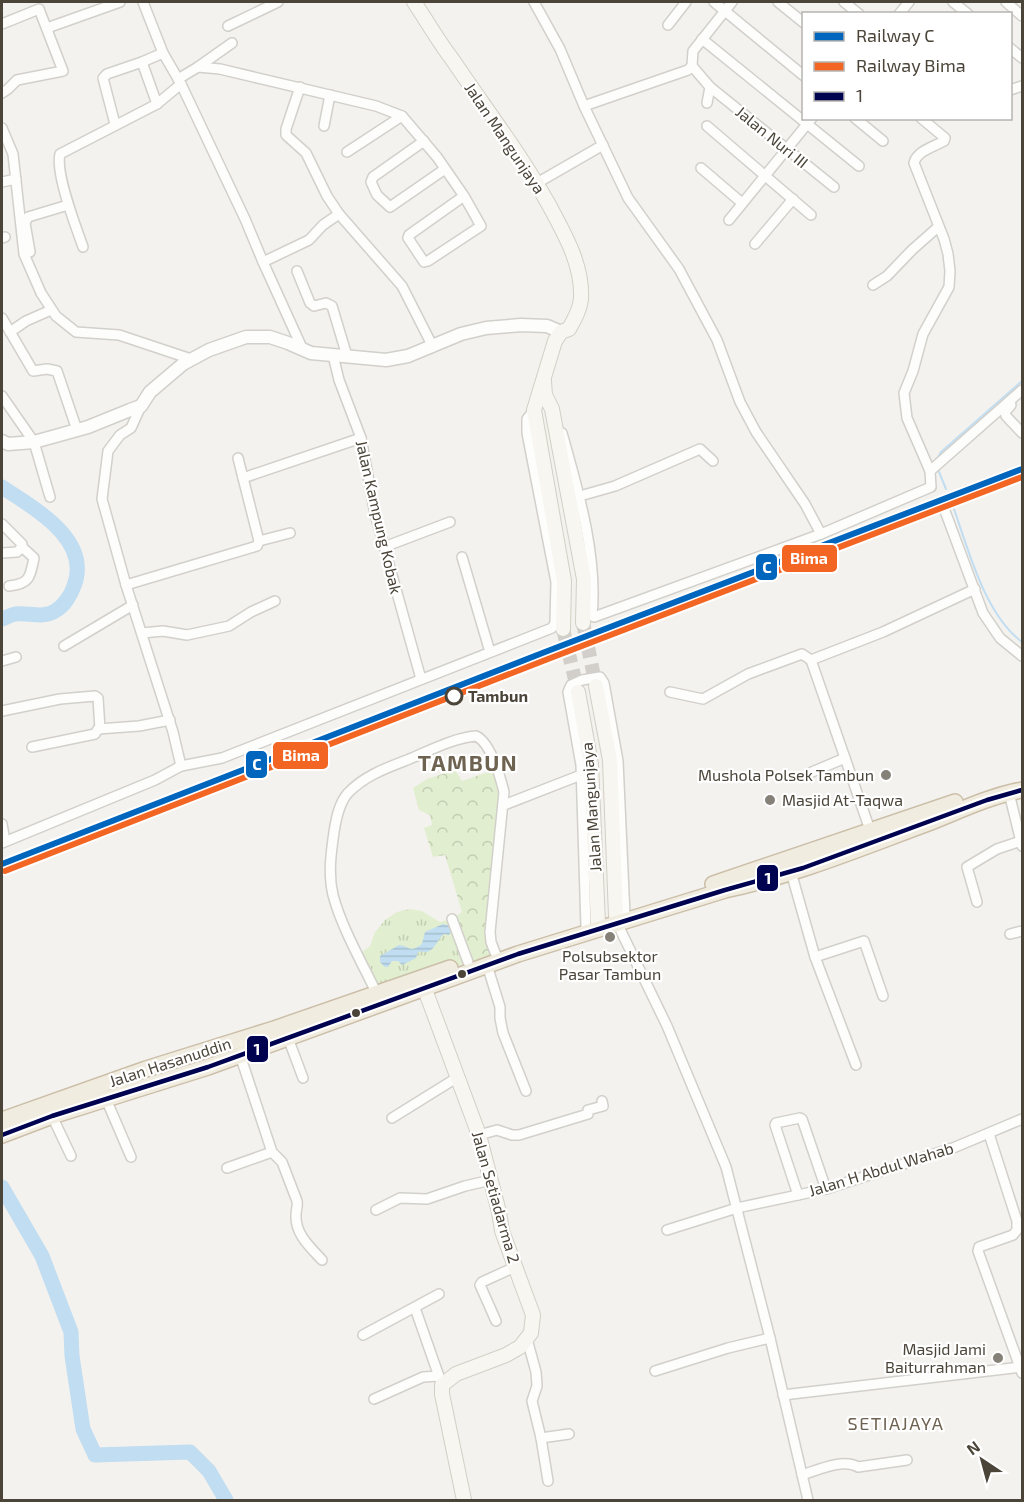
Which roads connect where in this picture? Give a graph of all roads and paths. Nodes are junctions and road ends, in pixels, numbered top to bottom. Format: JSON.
{"nodes":[{"id":1,"x":120,"y":2,"type":"edge"},
{"id":2,"x":143,"y":2,"type":"edge"},
{"id":3,"x":278,"y":2,"type":"edge"},
{"id":4,"x":414,"y":2,"type":"edge"},
{"id":5,"x":534,"y":2,"type":"edge"},
{"id":6,"x":686,"y":2,"type":"edge"},
{"id":7,"x":714,"y":2,"type":"edge"},
{"id":8,"x":732,"y":2,"type":"edge"},
{"id":9,"x":778,"y":2,"type":"edge"},
{"id":10,"x":844,"y":2,"type":"edge"},
{"id":11,"x":953,"y":2,"type":"edge"},
{"id":12,"x":1006,"y":2,"type":"edge"},
{"id":13,"x":724,"y":11,"type":"junction"},
{"id":14,"x":856,"y":12,"type":"edge"},
{"id":15,"x":965,"y":12,"type":"edge"},
{"id":16,"x":1023,"y":16,"type":"edge"},
{"id":17,"x":802,"y":21,"type":"edge"},
{"id":18,"x":2,"y":24,"type":"edge"},
{"id":19,"x":668,"y":25,"type":"dead end"},
{"id":20,"x":228,"y":26,"type":"dead end"},
{"id":21,"x":47,"y":28,"type":"junction"},
{"id":22,"x":702,"y":39,"type":"junction"},
{"id":23,"x":232,"y":43,"type":"dead end"},
{"id":24,"x":163,"y":52,"type":"junction"},
{"id":25,"x":142,"y":62,"type":"junction"},
{"id":26,"x":692,"y":66,"type":"junction"},
{"id":27,"x":198,"y":67,"type":"junction"},
{"id":28,"x":802,"y":74,"type":"edge"},
{"id":29,"x":180,"y":82,"type":"junction"},
{"id":30,"x":300,"y":87,"type":"junction"},
{"id":31,"x":710,"y":87,"type":"junction"},
{"id":32,"x":2,"y":93,"type":"edge"},
{"id":33,"x":330,"y":95,"type":"junction"},
{"id":34,"x":708,"y":103,"type":"dead end"},
{"id":35,"x":157,"y":104,"type":"junction"},
{"id":36,"x":584,"y":106,"type":"junction"},
{"id":37,"x":802,"y":115,"type":"edge"},
{"id":38,"x":402,"y":116,"type":"junction"},
{"id":39,"x":857,"y":120,"type":"edge"},
{"id":40,"x":924,"y":120,"type":"edge"},
{"id":41,"x":810,"y":121,"type":"edge"},
{"id":42,"x":115,"y":124,"type":"junction"},
{"id":43,"x":324,"y":126,"type":"dead end"},
{"id":44,"x":707,"y":126,"type":"dead end"},
{"id":45,"x":2,"y":128,"type":"edge"},
{"id":46,"x":424,"y":141,"type":"junction"},
{"id":47,"x":883,"y":141,"type":"dead end"},
{"id":48,"x":5,"y":143,"type":"edge"},
{"id":49,"x":603,"y":145,"type":"junction"},
{"id":50,"x":787,"y":150,"type":"junction"},
{"id":51,"x":347,"y":152,"type":"dead end"},
{"id":52,"x":859,"y":166,"type":"dead end"},
{"id":53,"x":701,"y":168,"type":"dead end"},
{"id":54,"x":445,"y":169,"type":"junction"},
{"id":55,"x":765,"y":176,"type":"junction"},
{"id":56,"x":16,"y":179,"type":"junction"},
{"id":57,"x":2,"y":182,"type":"edge"},
{"id":58,"x":537,"y":183,"type":"junction"},
{"id":59,"x":834,"y":187,"type":"dead end"},
{"id":60,"x":464,"y":196,"type":"junction"},
{"id":61,"x":793,"y":199,"type":"junction"},
{"id":62,"x":742,"y":204,"type":"junction"},
{"id":63,"x":68,"y":205,"type":"junction"},
{"id":64,"x":339,"y":214,"type":"junction"},
{"id":65,"x":811,"y":215,"type":"dead end"},
{"id":66,"x":729,"y":220,"type":"dead end"},
{"id":67,"x":938,"y":227,"type":"junction"},
{"id":68,"x":755,"y":244,"type":"dead end"},
{"id":69,"x":83,"y":247,"type":"dead end"},
{"id":70,"x":30,"y":252,"type":"dead end"},
{"id":71,"x":262,"y":262,"type":"junction"},
{"id":72,"x":297,"y":271,"type":"dead end"},
{"id":73,"x":873,"y":285,"type":"dead end"},
{"id":74,"x":51,"y":310,"type":"junction"},
{"id":75,"x":2,"y":318,"type":"edge"},
{"id":76,"x":10,"y":332,"type":"junction"},
{"id":77,"x":561,"y":332,"type":"junction"},
{"id":78,"x":433,"y":347,"type":"junction"},
{"id":79,"x":303,"y":350,"type":"junction"},
{"id":80,"x":333,"y":356,"type":"junction"},
{"id":81,"x":346,"y":356,"type":"junction"},
{"id":82,"x":191,"y":359,"type":"junction"},
{"id":83,"x":544,"y":379,"type":"junction"},
{"id":84,"x":1023,"y":390,"type":"edge"},
{"id":85,"x":2,"y":396,"type":"edge"},
{"id":86,"x":1023,"y":396,"type":"edge"},
{"id":87,"x":141,"y":405,"type":"junction"},
{"id":88,"x":552,"y":409,"type":"junction"},
{"id":89,"x":534,"y":411,"type":"junction"},
{"id":90,"x":77,"y":430,"type":"junction"},
{"id":91,"x":1023,"y":433,"type":"edge"},
{"id":92,"x":361,"y":438,"type":"junction"},
{"id":93,"x":2,"y":441,"type":"edge"},
{"id":94,"x":34,"y":442,"type":"junction"},
{"id":95,"x":238,"y":458,"type":"dead end"},
{"id":96,"x":713,"y":461,"type":"dead end"},
{"id":97,"x":935,"y":467,"type":"junction"},
{"id":98,"x":243,"y":478,"type":"junction"},
{"id":99,"x":580,"y":496,"type":"junction"},
{"id":100,"x":50,"y":497,"type":"dead end"},
{"id":101,"x":945,"y":511,"type":"dead end"},
{"id":102,"x":450,"y":522,"type":"dead end"},
{"id":103,"x":3,"y":527,"type":"edge"},
{"id":104,"x":290,"y":533,"type":"dead end"},
{"id":105,"x":821,"y":534,"type":"junction"},
{"id":106,"x":259,"y":541,"type":"junction"},
{"id":107,"x":22,"y":547,"type":"junction"},
{"id":108,"x":384,"y":547,"type":"junction"},
{"id":109,"x":2,"y":553,"type":"edge"},
{"id":110,"x":462,"y":557,"type":"dead end"},
{"id":111,"x":126,"y":585,"type":"junction"},
{"id":112,"x":9,"y":586,"type":"dead end"},
{"id":113,"x":975,"y":589,"type":"junction"},
{"id":114,"x":275,"y":601,"type":"dead end"},
{"id":115,"x":133,"y":605,"type":"junction"},
{"id":116,"x":583,"y":623,"type":"tunnel mouth"},
{"id":117,"x":563,"y":629,"type":"tunnel mouth"},
{"id":118,"x":141,"y":633,"type":"junction"},
{"id":119,"x":64,"y":646,"type":"dead end"},
{"id":120,"x":490,"y":652,"type":"junction"},
{"id":121,"x":1023,"y":656,"type":"edge"},
{"id":122,"x":16,"y":657,"type":"dead end"},
{"id":123,"x":811,"y":660,"type":"junction"},
{"id":124,"x":2,"y":661,"type":"edge"},
{"id":125,"x":421,"y":679,"type":"junction"},
{"id":126,"x":596,"y":686,"type":"tunnel mouth"},
{"id":127,"x":578,"y":692,"type":"tunnel mouth"},
{"id":128,"x":670,"y":692,"type":"dead end"},
{"id":129,"x":2,"y":711,"type":"edge"},
{"id":130,"x":170,"y":720,"type":"junction"},
{"id":131,"x":100,"y":729,"type":"junction"},
{"id":132,"x":32,"y":747,"type":"dead end"},
{"id":133,"x":845,"y":758,"type":"junction"},
{"id":134,"x":181,"y":766,"type":"junction"},
{"id":135,"x":812,"y":772,"type":"dead end"},
{"id":136,"x":581,"y":775,"type":"junction"},
{"id":137,"x":1023,"y":780,"type":"edge"},
{"id":138,"x":1016,"y":792,"type":"edge"},
{"id":139,"x":504,"y":805,"type":"junction"},
{"id":140,"x":946,"y":810,"type":"junction"},
{"id":141,"x":2,"y":824,"type":"edge"},
{"id":142,"x":870,"y":830,"type":"junction"},
{"id":143,"x":3,"y":842,"type":"edge"},
{"id":144,"x":1022,"y":843,"type":"edge"},
{"id":145,"x":835,"y":849,"type":"junction"},
{"id":146,"x":791,"y":872,"type":"junction"},
{"id":147,"x":977,"y":902,"type":"dead end"},
{"id":148,"x":619,"y":918,"type":"junction"},
{"id":149,"x":452,"y":919,"type":"dead end"},
{"id":150,"x":592,"y":925,"type":"junction"},
{"id":151,"x":1023,"y":931,"type":"edge"},
{"id":152,"x":1010,"y":934,"type":"dead end"},
{"id":153,"x":815,"y":957,"type":"junction"},
{"id":154,"x":491,"y":960,"type":"junction"},
{"id":155,"x":468,"y":962,"type":"junction"},
{"id":156,"x":424,"y":987,"type":"junction"},
{"id":157,"x":376,"y":992,"type":"junction"},
{"id":158,"x":883,"y":996,"type":"dead end"},
{"id":159,"x":288,"y":1038,"type":"junction"},
{"id":160,"x":240,"y":1055,"type":"junction"},
{"id":161,"x":856,"y":1065,"type":"dead end"},
{"id":162,"x":458,"y":1077,"type":"junction"},
{"id":163,"x":303,"y":1078,"type":"dead end"},
{"id":164,"x":526,"y":1090,"type":"dead end"},
{"id":165,"x":106,"y":1099,"type":"junction"},
{"id":166,"x":602,"y":1101,"type":"dead end"},
{"id":167,"x":52,"y":1116,"type":"junction"},
{"id":168,"x":392,"y":1118,"type":"dead end"},
{"id":169,"x":1023,"y":1119,"type":"edge"},
{"id":170,"x":2,"y":1120,"type":"edge"},
{"id":171,"x":2,"y":1134,"type":"edge"},
{"id":172,"x":989,"y":1134,"type":"junction"},
{"id":173,"x":478,"y":1135,"type":"junction"},
{"id":174,"x":273,"y":1152,"type":"junction"},
{"id":175,"x":71,"y":1156,"type":"dead end"},
{"id":176,"x":131,"y":1157,"type":"dead end"},
{"id":177,"x":227,"y":1168,"type":"dead end"},
{"id":178,"x":491,"y":1180,"type":"junction"},
{"id":179,"x":826,"y":1189,"type":"junction"},
{"id":180,"x":798,"y":1195,"type":"junction"},
{"id":181,"x":737,"y":1208,"type":"junction"},
{"id":182,"x":376,"y":1210,"type":"dead end"},
{"id":183,"x":667,"y":1230,"type":"dead end"},
{"id":184,"x":322,"y":1260,"type":"dead end"},
{"id":185,"x":515,"y":1267,"type":"junction"},
{"id":186,"x":439,"y":1294,"type":"dead end"},
{"id":187,"x":415,"y":1308,"type":"junction"},
{"id":188,"x":496,"y":1321,"type":"dead end"},
{"id":189,"x":363,"y":1335,"type":"dead end"},
{"id":190,"x":770,"y":1338,"type":"junction"},
{"id":191,"x":527,"y":1340,"type":"junction"},
{"id":192,"x":1022,"y":1370,"type":"edge"},
{"id":193,"x":655,"y":1371,"type":"dead end"},
{"id":194,"x":441,"y":1380,"type":"junction"},
{"id":195,"x":783,"y":1395,"type":"junction"},
{"id":196,"x":374,"y":1399,"type":"dead end"},
{"id":197,"x":570,"y":1434,"type":"dead end"},
{"id":198,"x":541,"y":1438,"type":"junction"},
{"id":199,"x":907,"y":1460,"type":"dead end"},
{"id":200,"x":802,"y":1475,"type":"junction"},
{"id":201,"x":549,"y":1480,"type":"dead end"},
{"id":202,"x":464,"y":1500,"type":"edge"},
{"id":203,"x":808,"y":1500,"type":"edge"}],
"edges":[{"from":1,"to":21,"type":"street"},
{"from":2,"to":24,"type":"street"},
{"from":3,"to":20,"type":"street"},
{"from":4,"to":58,"type":"main road","name":"Jalan Mangunjaya"},
{"from":5,"to":36,"type":"street"},
{"from":6,"to":19,"type":"street"},
{"from":7,"to":13,"type":"street"},
{"from":8,"to":13,"type":"street"},
{"from":9,"to":17,"type":"street"},
{"from":10,"to":14,"type":"street"},
{"from":11,"to":15,"type":"street"},
{"from":12,"to":16,"type":"street"},
{"from":13,"to":22,"type":"street"},
{"from":13,"to":28,"type":"street"},
{"from":18,"to":21,"type":"street"},
{"from":21,"to":32,"type":"street"},
{"from":22,"to":26,"type":"street"},
{"from":22,"to":37,"type":"street"},
{"from":23,"to":27,"type":"street"},
{"from":24,"to":25,"type":"street"},
{"from":24,"to":29,"type":"street"},
{"from":25,"to":35,"type":"street"},
{"from":25,"to":42,"type":"street"},
{"from":26,"to":31,"type":"street","name":"Jalan Nuri III"},
{"from":26,"to":36,"type":"street"},
{"from":27,"to":29,"type":"street"},
{"from":27,"to":30,"type":"street"},
{"from":29,"to":35,"type":"street"},
{"from":29,"to":71,"type":"street"},
{"from":30,"to":33,"type":"street"},
{"from":30,"to":64,"type":"street"},
{"from":31,"to":34,"type":"street"},
{"from":31,"to":50,"type":"street","name":"Jalan Nuri III"},
{"from":33,"to":38,"type":"street"},
{"from":33,"to":43,"type":"street"},
{"from":35,"to":42,"type":"street"},
{"from":36,"to":49,"type":"street"},
{"from":38,"to":46,"type":"street"},
{"from":38,"to":51,"type":"street"},
{"from":39,"to":47,"type":"street"},
{"from":40,"to":67,"type":"street"},
{"from":41,"to":50,"type":"street"},
{"from":41,"to":52,"type":"street"},
{"from":42,"to":63,"type":"street"},
{"from":44,"to":55,"type":"street"},
{"from":45,"to":48,"type":"street"},
{"from":46,"to":54,"type":"street"},
{"from":46,"to":54,"type":"street"},
{"from":48,"to":56,"type":"street"},
{"from":49,"to":58,"type":"street"},
{"from":49,"to":105,"type":"street"},
{"from":50,"to":55,"type":"street"},
{"from":50,"to":59,"type":"street","name":"Jalan Nuri III"},
{"from":53,"to":62,"type":"street"},
{"from":54,"to":60,"type":"street"},
{"from":55,"to":61,"type":"street"},
{"from":55,"to":62,"type":"street"},
{"from":56,"to":57,"type":"street"},
{"from":56,"to":74,"type":"street"},
{"from":58,"to":77,"type":"main road","name":"Jalan Mangunjaya"},
{"from":60,"to":60,"type":"street"},
{"from":61,"to":65,"type":"street"},
{"from":61,"to":68,"type":"street"},
{"from":62,"to":66,"type":"street"},
{"from":63,"to":69,"type":"street"},
{"from":63,"to":70,"type":"street"},
{"from":64,"to":71,"type":"street"},
{"from":64,"to":78,"type":"street"},
{"from":67,"to":73,"type":"street"},
{"from":67,"to":97,"type":"street"},
{"from":71,"to":79,"type":"street"},
{"from":72,"to":81,"type":"street"},
{"from":74,"to":76,"type":"street"},
{"from":74,"to":82,"type":"street"},
{"from":75,"to":76,"type":"street"},
{"from":76,"to":90,"type":"street"},
{"from":77,"to":78,"type":"street"},
{"from":77,"to":83,"type":"main road","name":"Jalan Mangunjaya"},
{"from":78,"to":81,"type":"street"},
{"from":79,"to":80,"type":"street"},
{"from":79,"to":82,"type":"street"},
{"from":80,"to":81,"type":"street"},
{"from":80,"to":92,"type":"street","name":"Jalan Kampung Kobak"},
{"from":82,"to":87,"type":"street"},
{"from":83,"to":88,"type":"main road","name":"Jalan Mangunjaya"},
{"from":83,"to":89,"type":"main road","name":"Jalan Mangunjaya"},
{"from":84,"to":97,"type":"street"},
{"from":85,"to":94,"type":"street"},
{"from":86,"to":91,"type":"street"},
{"from":87,"to":90,"type":"street"},
{"from":87,"to":111,"type":"street"},
{"from":88,"to":99,"type":"street"},
{"from":88,"to":116,"type":"main road","name":"Jalan Mangunjaya"},
{"from":89,"to":117,"type":"main road","name":"Jalan Mangunjaya"},
{"from":89,"to":120,"type":"street"},
{"from":90,"to":94,"type":"street"},
{"from":92,"to":98,"type":"street"},
{"from":92,"to":108,"type":"street","name":"Jalan Kampung Kobak"},
{"from":93,"to":94,"type":"street"},
{"from":94,"to":100,"type":"street"},
{"from":95,"to":98,"type":"street"},
{"from":96,"to":99,"type":"street"},
{"from":97,"to":105,"type":"street"},
{"from":98,"to":106,"type":"street"},
{"from":99,"to":105,"type":"street"},
{"from":101,"to":113,"type":"street"},
{"from":102,"to":108,"type":"street"},
{"from":103,"to":107,"type":"street"},
{"from":104,"to":106,"type":"street"},
{"from":106,"to":111,"type":"street"},
{"from":107,"to":109,"type":"street"},
{"from":107,"to":112,"type":"street"},
{"from":108,"to":125,"type":"street","name":"Jalan Kampung Kobak"},
{"from":110,"to":120,"type":"street"},
{"from":111,"to":115,"type":"street"},
{"from":113,"to":121,"type":"street"},
{"from":113,"to":123,"type":"street"},
{"from":114,"to":118,"type":"street"},
{"from":115,"to":118,"type":"street"},
{"from":115,"to":119,"type":"street"},
{"from":118,"to":130,"type":"street"},
{"from":120,"to":125,"type":"street"},
{"from":122,"to":124,"type":"street"},
{"from":123,"to":128,"type":"street"},
{"from":123,"to":133,"type":"street"},
{"from":125,"to":134,"type":"street"},
{"from":126,"to":148,"type":"main road","name":"Jalan Mangunjaya"},
{"from":127,"to":150,"type":"main road","name":"Jalan Mangunjaya"},
{"from":129,"to":131,"type":"street"},
{"from":130,"to":131,"type":"street"},
{"from":130,"to":134,"type":"street"},
{"from":131,"to":132,"type":"street"},
{"from":133,"to":135,"type":"street"},
{"from":133,"to":142,"type":"street"},
{"from":134,"to":143,"type":"street"},
{"from":136,"to":139,"type":"street"},
{"from":136,"to":148,"type":"street"},
{"from":136,"to":150,"type":"street"},
{"from":137,"to":140,"type":"highway","name":"Jalan Hasanuddin"},
{"from":138,"to":140,"type":"highway","name":"Jalan Hasanuddin"},
{"from":138,"to":144,"type":"street"},
{"from":139,"to":154,"type":"street"},
{"from":139,"to":157,"type":"street"},
{"from":140,"to":142,"type":"highway","name":"Jalan Hasanuddin"},
{"from":140,"to":145,"type":"highway","name":"Jalan Hasanuddin"},
{"from":141,"to":143,"type":"street"},
{"from":142,"to":145,"type":"highway","name":"Jalan Hasanuddin"},
{"from":144,"to":147,"type":"street"},
{"from":145,"to":146,"type":"highway","name":"Jalan Hasanuddin"},
{"from":145,"to":148,"type":"highway","name":"Jalan Hasanuddin"},
{"from":146,"to":148,"type":"highway","name":"Jalan Hasanuddin"},
{"from":146,"to":153,"type":"street"},
{"from":148,"to":150,"type":"highway","name":"Jalan Hasanuddin"},
{"from":148,"to":154,"type":"highway","name":"Jalan Hasanuddin"},
{"from":148,"to":181,"type":"street"},
{"from":149,"to":155,"type":"street"},
{"from":150,"to":154,"type":"highway","name":"Jalan Hasanuddin"},
{"from":151,"to":152,"type":"street"},
{"from":153,"to":158,"type":"street"},
{"from":153,"to":161,"type":"street"},
{"from":154,"to":155,"type":"highway","name":"Jalan Hasanuddin"},
{"from":154,"to":156,"type":"highway","name":"Jalan Hasanuddin"},
{"from":154,"to":164,"type":"street"},
{"from":155,"to":157,"type":"highway","name":"Jalan Hasanuddin"},
{"from":156,"to":159,"type":"highway","name":"Jalan Hasanuddin"},
{"from":156,"to":162,"type":"main road","name":"Jalan Setiadarma 2"},
{"from":157,"to":170,"type":"highway","name":"Jalan Hasanuddin"},
{"from":159,"to":160,"type":"highway","name":"Jalan Hasanuddin"},
{"from":159,"to":163,"type":"street"},
{"from":160,"to":165,"type":"highway","name":"Jalan Hasanuddin"},
{"from":160,"to":174,"type":"street"},
{"from":162,"to":168,"type":"street"},
{"from":162,"to":173,"type":"main road","name":"Jalan Setiadarma 2"},
{"from":165,"to":167,"type":"highway","name":"Jalan Hasanuddin"},
{"from":165,"to":176,"type":"street"},
{"from":166,"to":173,"type":"street"},
{"from":167,"to":171,"type":"highway","name":"Jalan Hasanuddin"},
{"from":167,"to":175,"type":"street"},
{"from":169,"to":172,"type":"street","name":"Jalan H Abdul Wahab"},
{"from":172,"to":179,"type":"street","name":"Jalan H Abdul Wahab"},
{"from":172,"to":192,"type":"street"},
{"from":173,"to":178,"type":"main road","name":"Jalan Setiadarma 2"},
{"from":174,"to":177,"type":"street"},
{"from":174,"to":184,"type":"street"},
{"from":178,"to":182,"type":"street"},
{"from":178,"to":185,"type":"main road","name":"Jalan Setiadarma 2"},
{"from":179,"to":180,"type":"street","name":"Jalan H Abdul Wahab"},
{"from":179,"to":180,"type":"street"},
{"from":180,"to":181,"type":"street","name":"Jalan H Abdul Wahab"},
{"from":181,"to":183,"type":"street","name":"Jalan H Abdul Wahab"},
{"from":181,"to":190,"type":"street"},
{"from":185,"to":188,"type":"street"},
{"from":185,"to":191,"type":"main road","name":"Jalan Setiadarma 2"},
{"from":186,"to":187,"type":"street"},
{"from":187,"to":189,"type":"street"},
{"from":187,"to":194,"type":"street"},
{"from":190,"to":193,"type":"street"},
{"from":190,"to":195,"type":"street"},
{"from":191,"to":194,"type":"main road"},
{"from":191,"to":198,"type":"street"},
{"from":192,"to":195,"type":"street"},
{"from":194,"to":196,"type":"street"},
{"from":194,"to":202,"type":"main road"},
{"from":195,"to":200,"type":"street"},
{"from":197,"to":198,"type":"street"},
{"from":198,"to":201,"type":"street"},
{"from":199,"to":200,"type":"street"},
{"from":200,"to":203,"type":"street"}]}
